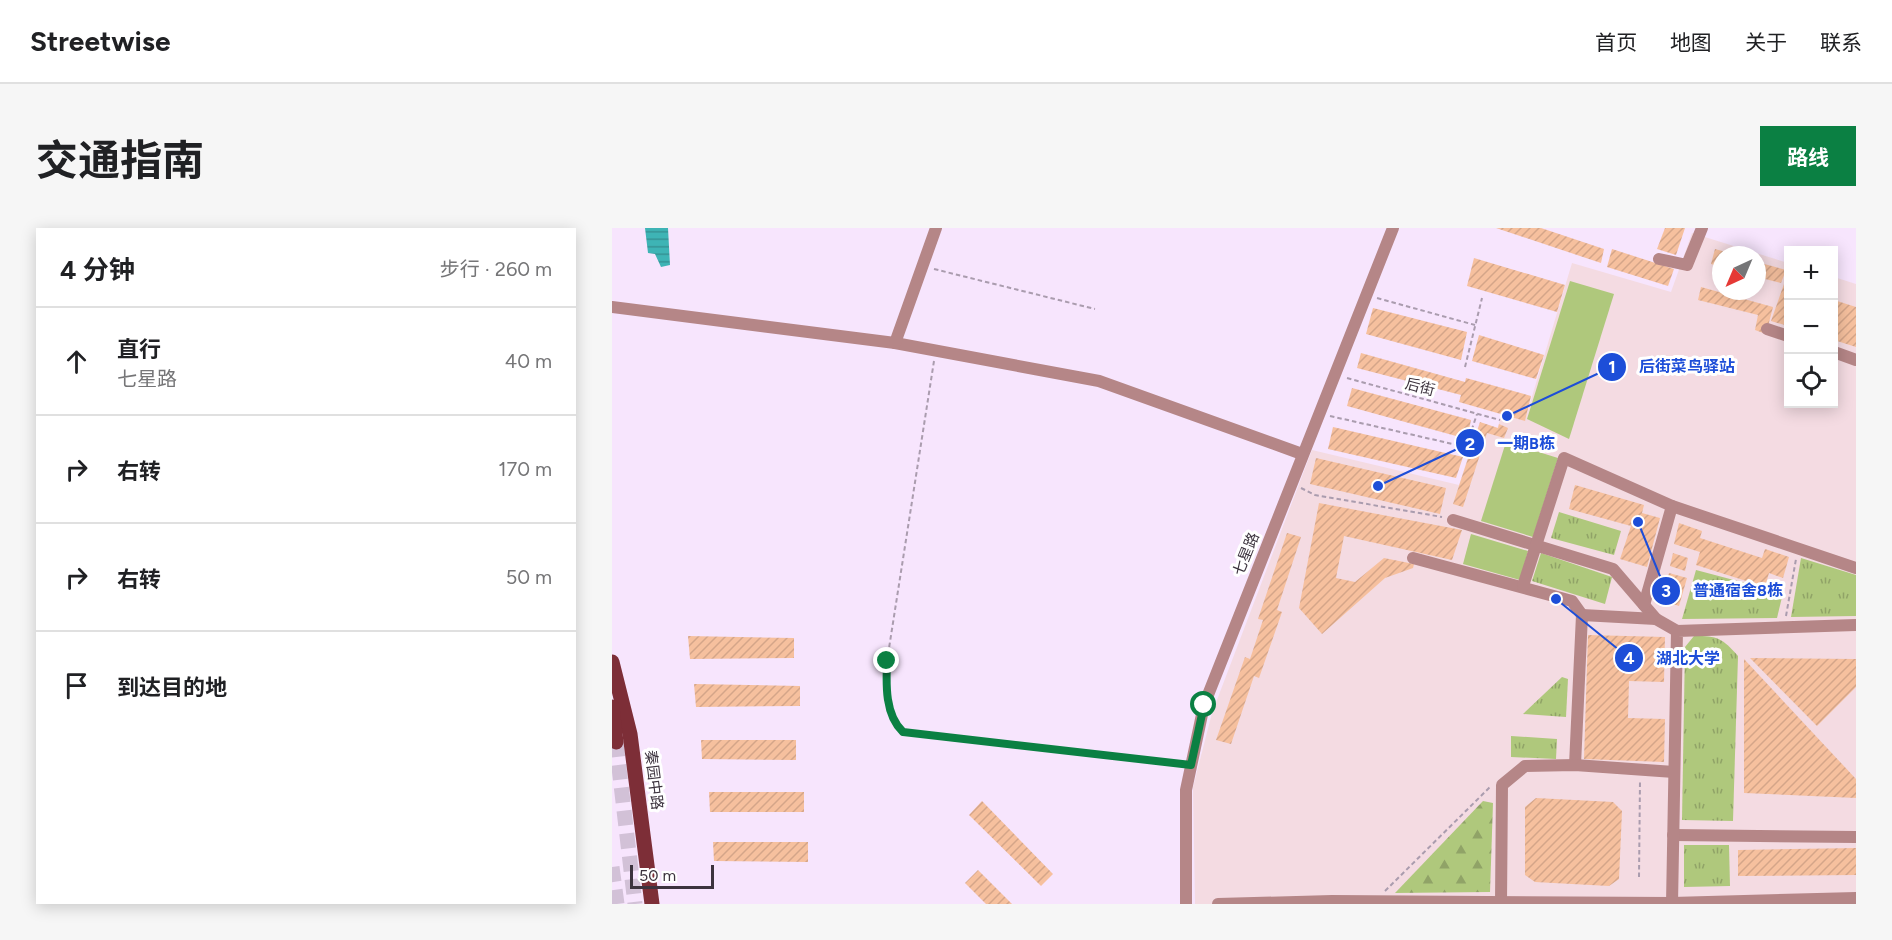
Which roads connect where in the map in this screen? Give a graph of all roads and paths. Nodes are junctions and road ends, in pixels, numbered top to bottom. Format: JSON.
{"nodes":[{"id":1,"x":936,"y":228,"type":"edge"},
{"id":2,"x":1393,"y":228,"type":"edge"},
{"id":3,"x":1702,"y":228,"type":"edge"},
{"id":4,"x":1659,"y":259,"type":"dead end"},
{"id":5,"x":923,"y":266,"type":"junction"},
{"id":6,"x":1366,"y":295,"type":"junction"},
{"id":7,"x":1482,"y":298,"type":"dead end"},
{"id":8,"x":612,"y":306,"type":"edge"},
{"id":9,"x":1095,"y":309,"type":"dead end"},
{"id":10,"x":1475,"y":325,"type":"junction"},
{"id":11,"x":1767,"y":329,"type":"dead end"},
{"id":12,"x":1784,"y":335,"type":"edge"},
{"id":13,"x":895,"y":343,"type":"junction"},
{"id":14,"x":935,"y":351,"type":"junction"},
{"id":15,"x":1838,"y":354,"type":"edge"},
{"id":16,"x":1856,"y":360,"type":"edge"},
{"id":17,"x":1465,"y":367,"type":"dead end"},
{"id":18,"x":1334,"y":375,"type":"junction"},
{"id":19,"x":1318,"y":414,"type":"junction"},
{"id":20,"x":1477,"y":414,"type":"junction"},
{"id":21,"x":1500,"y":420,"type":"dead end"},
{"id":22,"x":1302,"y":454,"type":"junction"},
{"id":23,"x":1291,"y":483,"type":"junction"},
{"id":24,"x":1672,"y":506,"type":"junction"},
{"id":25,"x":1453,"y":520,"type":"joint"},
{"id":26,"x":1536,"y":545,"type":"junction"},
{"id":27,"x":1798,"y":548,"type":"junction"},
{"id":28,"x":1413,"y":558,"type":"dead end"},
{"id":29,"x":1856,"y":568,"type":"edge"},
{"id":30,"x":1523,"y":586,"type":"junction"},
{"id":31,"x":1644,"y":605,"type":"junction"},
{"id":32,"x":1582,"y":615,"type":"junction"},
{"id":33,"x":1656,"y":620,"type":"junction"},
{"id":34,"x":1856,"y":625,"type":"edge"},
{"id":35,"x":1784,"y":628,"type":"junction"},
{"id":36,"x":1677,"y":632,"type":"junction"},
{"id":37,"x":612,"y":662,"type":"edge"},
{"id":38,"x":612,"y":707,"type":"edge"},
{"id":39,"x":616,"y":742,"type":"dead end"},
{"id":40,"x":1191,"y":765,"type":"junction"},
{"id":41,"x":1575,"y":765,"type":"junction"},
{"id":42,"x":1640,"y":770,"type":"junction"},
{"id":43,"x":1674,"y":772,"type":"junction"},
{"id":44,"x":1502,"y":784,"type":"junction"},
{"id":45,"x":1673,"y":835,"type":"junction"},
{"id":46,"x":1856,"y":837,"type":"edge"},
{"id":47,"x":1639,"y":877,"type":"dead end"},
{"id":48,"x":1856,"y":898,"type":"edge"},
{"id":49,"x":1375,"y":901,"type":"junction"},
{"id":50,"x":1501,"y":902,"type":"junction"},
{"id":51,"x":1672,"y":903,"type":"edge"},
{"id":52,"x":652,"y":904,"type":"edge"},
{"id":53,"x":1186,"y":904,"type":"edge"},
{"id":54,"x":1218,"y":904,"type":"edge"}],
"edges":[{"from":1,"to":5,"type":"street"},
{"from":2,"to":6,"type":"street","name":"七星路"},
{"from":3,"to":4,"type":"street"},
{"from":5,"to":9,"type":"path"},
{"from":5,"to":13,"type":"street"},
{"from":6,"to":10,"type":"path"},
{"from":6,"to":18,"type":"street","name":"七星路"},
{"from":7,"to":10,"type":"path"},
{"from":8,"to":13,"type":"street"},
{"from":10,"to":17,"type":"path"},
{"from":11,"to":12,"type":"street"},
{"from":13,"to":14,"type":"street"},
{"from":14,"to":22,"type":"street"},
{"from":14,"to":40,"type":"path"},
{"from":15,"to":16,"type":"street"},
{"from":18,"to":19,"type":"street","name":"七星路"},
{"from":18,"to":20,"type":"path","name":"后街"},
{"from":19,"to":20,"type":"path"},
{"from":19,"to":22,"type":"street","name":"七星路"},
{"from":20,"to":21,"type":"path","name":"后街"},
{"from":22,"to":23,"type":"street","name":"七星路"},
{"from":23,"to":25,"type":"path"},
{"from":23,"to":40,"type":"street","name":"七星路"},
{"from":24,"to":26,"type":"street"},
{"from":24,"to":27,"type":"street"},
{"from":24,"to":31,"type":"street"},
{"from":25,"to":26,"type":"street"},
{"from":26,"to":30,"type":"street"},
{"from":26,"to":31,"type":"street"},
{"from":27,"to":29,"type":"street"},
{"from":27,"to":35,"type":"path"},
{"from":28,"to":30,"type":"street"},
{"from":30,"to":32,"type":"street"},
{"from":31,"to":33,"type":"street"},
{"from":32,"to":33,"type":"street"},
{"from":32,"to":41,"type":"street"},
{"from":33,"to":36,"type":"street"},
{"from":34,"to":35,"type":"street"},
{"from":35,"to":36,"type":"street"},
{"from":36,"to":43,"type":"street"},
{"from":37,"to":52,"type":"main road","name":"秦园中路"},
{"from":38,"to":39,"type":"main road"},
{"from":40,"to":53,"type":"street","name":"七星路"},
{"from":41,"to":42,"type":"street"},
{"from":41,"to":44,"type":"street"},
{"from":42,"to":43,"type":"street"},
{"from":42,"to":47,"type":"path"},
{"from":43,"to":45,"type":"street"},
{"from":44,"to":49,"type":"path"},
{"from":44,"to":50,"type":"street"},
{"from":45,"to":46,"type":"street"},
{"from":45,"to":51,"type":"street"},
{"from":48,"to":51,"type":"street"},
{"from":49,"to":50,"type":"street"},
{"from":49,"to":54,"type":"street"},
{"from":50,"to":51,"type":"street"}]}
